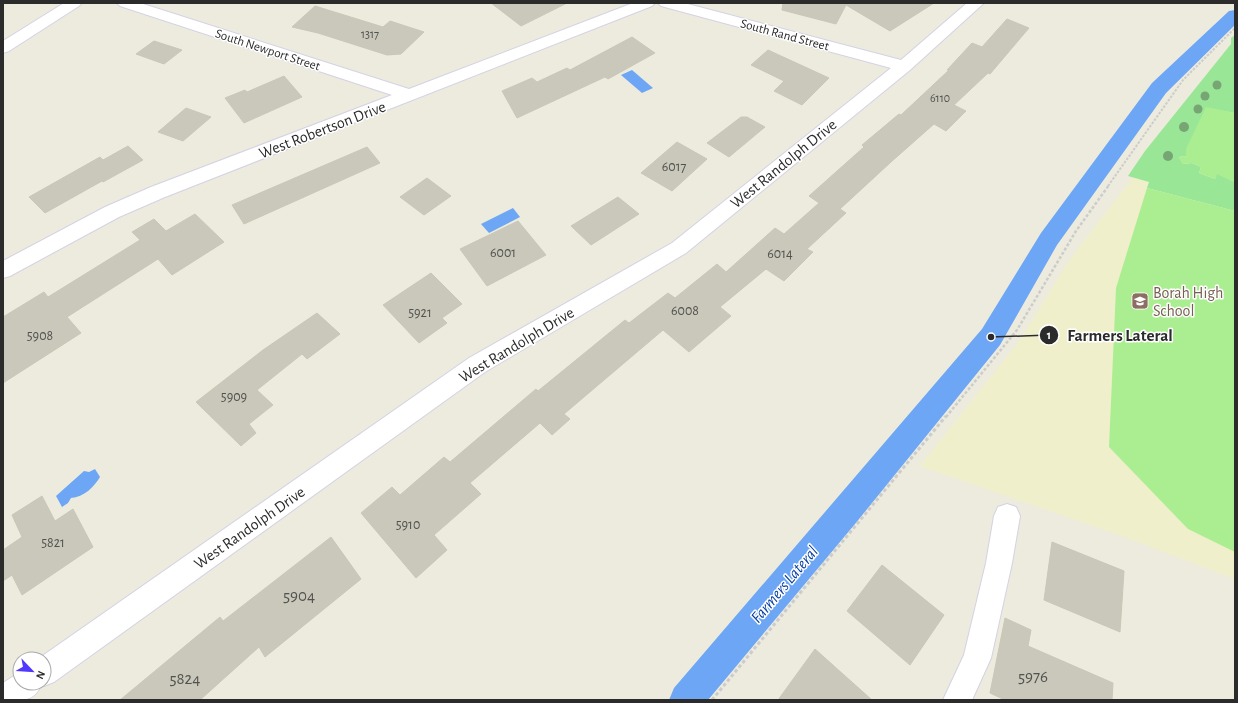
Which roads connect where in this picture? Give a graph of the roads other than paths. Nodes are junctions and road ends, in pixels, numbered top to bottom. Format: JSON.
{"nodes":[{"id":1,"x":74,"y":3,"type":"edge"},
{"id":2,"x":125,"y":3,"type":"edge"},
{"id":3,"x":647,"y":3,"type":"edge"},
{"id":4,"x":666,"y":3,"type":"edge"},
{"id":5,"x":976,"y":3,"type":"edge"},
{"id":6,"x":3,"y":48,"type":"edge"},
{"id":7,"x":904,"y":66,"type":"junction"},
{"id":8,"x":410,"y":95,"type":"junction"},
{"id":9,"x":3,"y":270,"type":"edge"},
{"id":10,"x":1007,"y":516,"type":"dead end"},
{"id":11,"x":52,"y":666,"type":"edge"},
{"id":12,"x":17,"y":691,"type":"edge"},
{"id":13,"x":4,"y":700,"type":"edge"},
{"id":14,"x":957,"y":700,"type":"edge"}],
"edges":[{"from":1,"to":6,"type":"street"},
{"from":2,"to":8,"type":"street","name":"South Newport Street"},
{"from":3,"to":8,"type":"street","name":"West Robertson Drive"},
{"from":4,"to":7,"type":"street","name":"South Rand Street"},
{"from":5,"to":7,"type":"street","name":"West Randolph Drive"},
{"from":7,"to":11,"type":"street","name":"West Randolph Drive"},
{"from":8,"to":9,"type":"street","name":"West Robertson Drive"},
{"from":10,"to":14,"type":"street"},
{"from":12,"to":13,"type":"street"}]}
